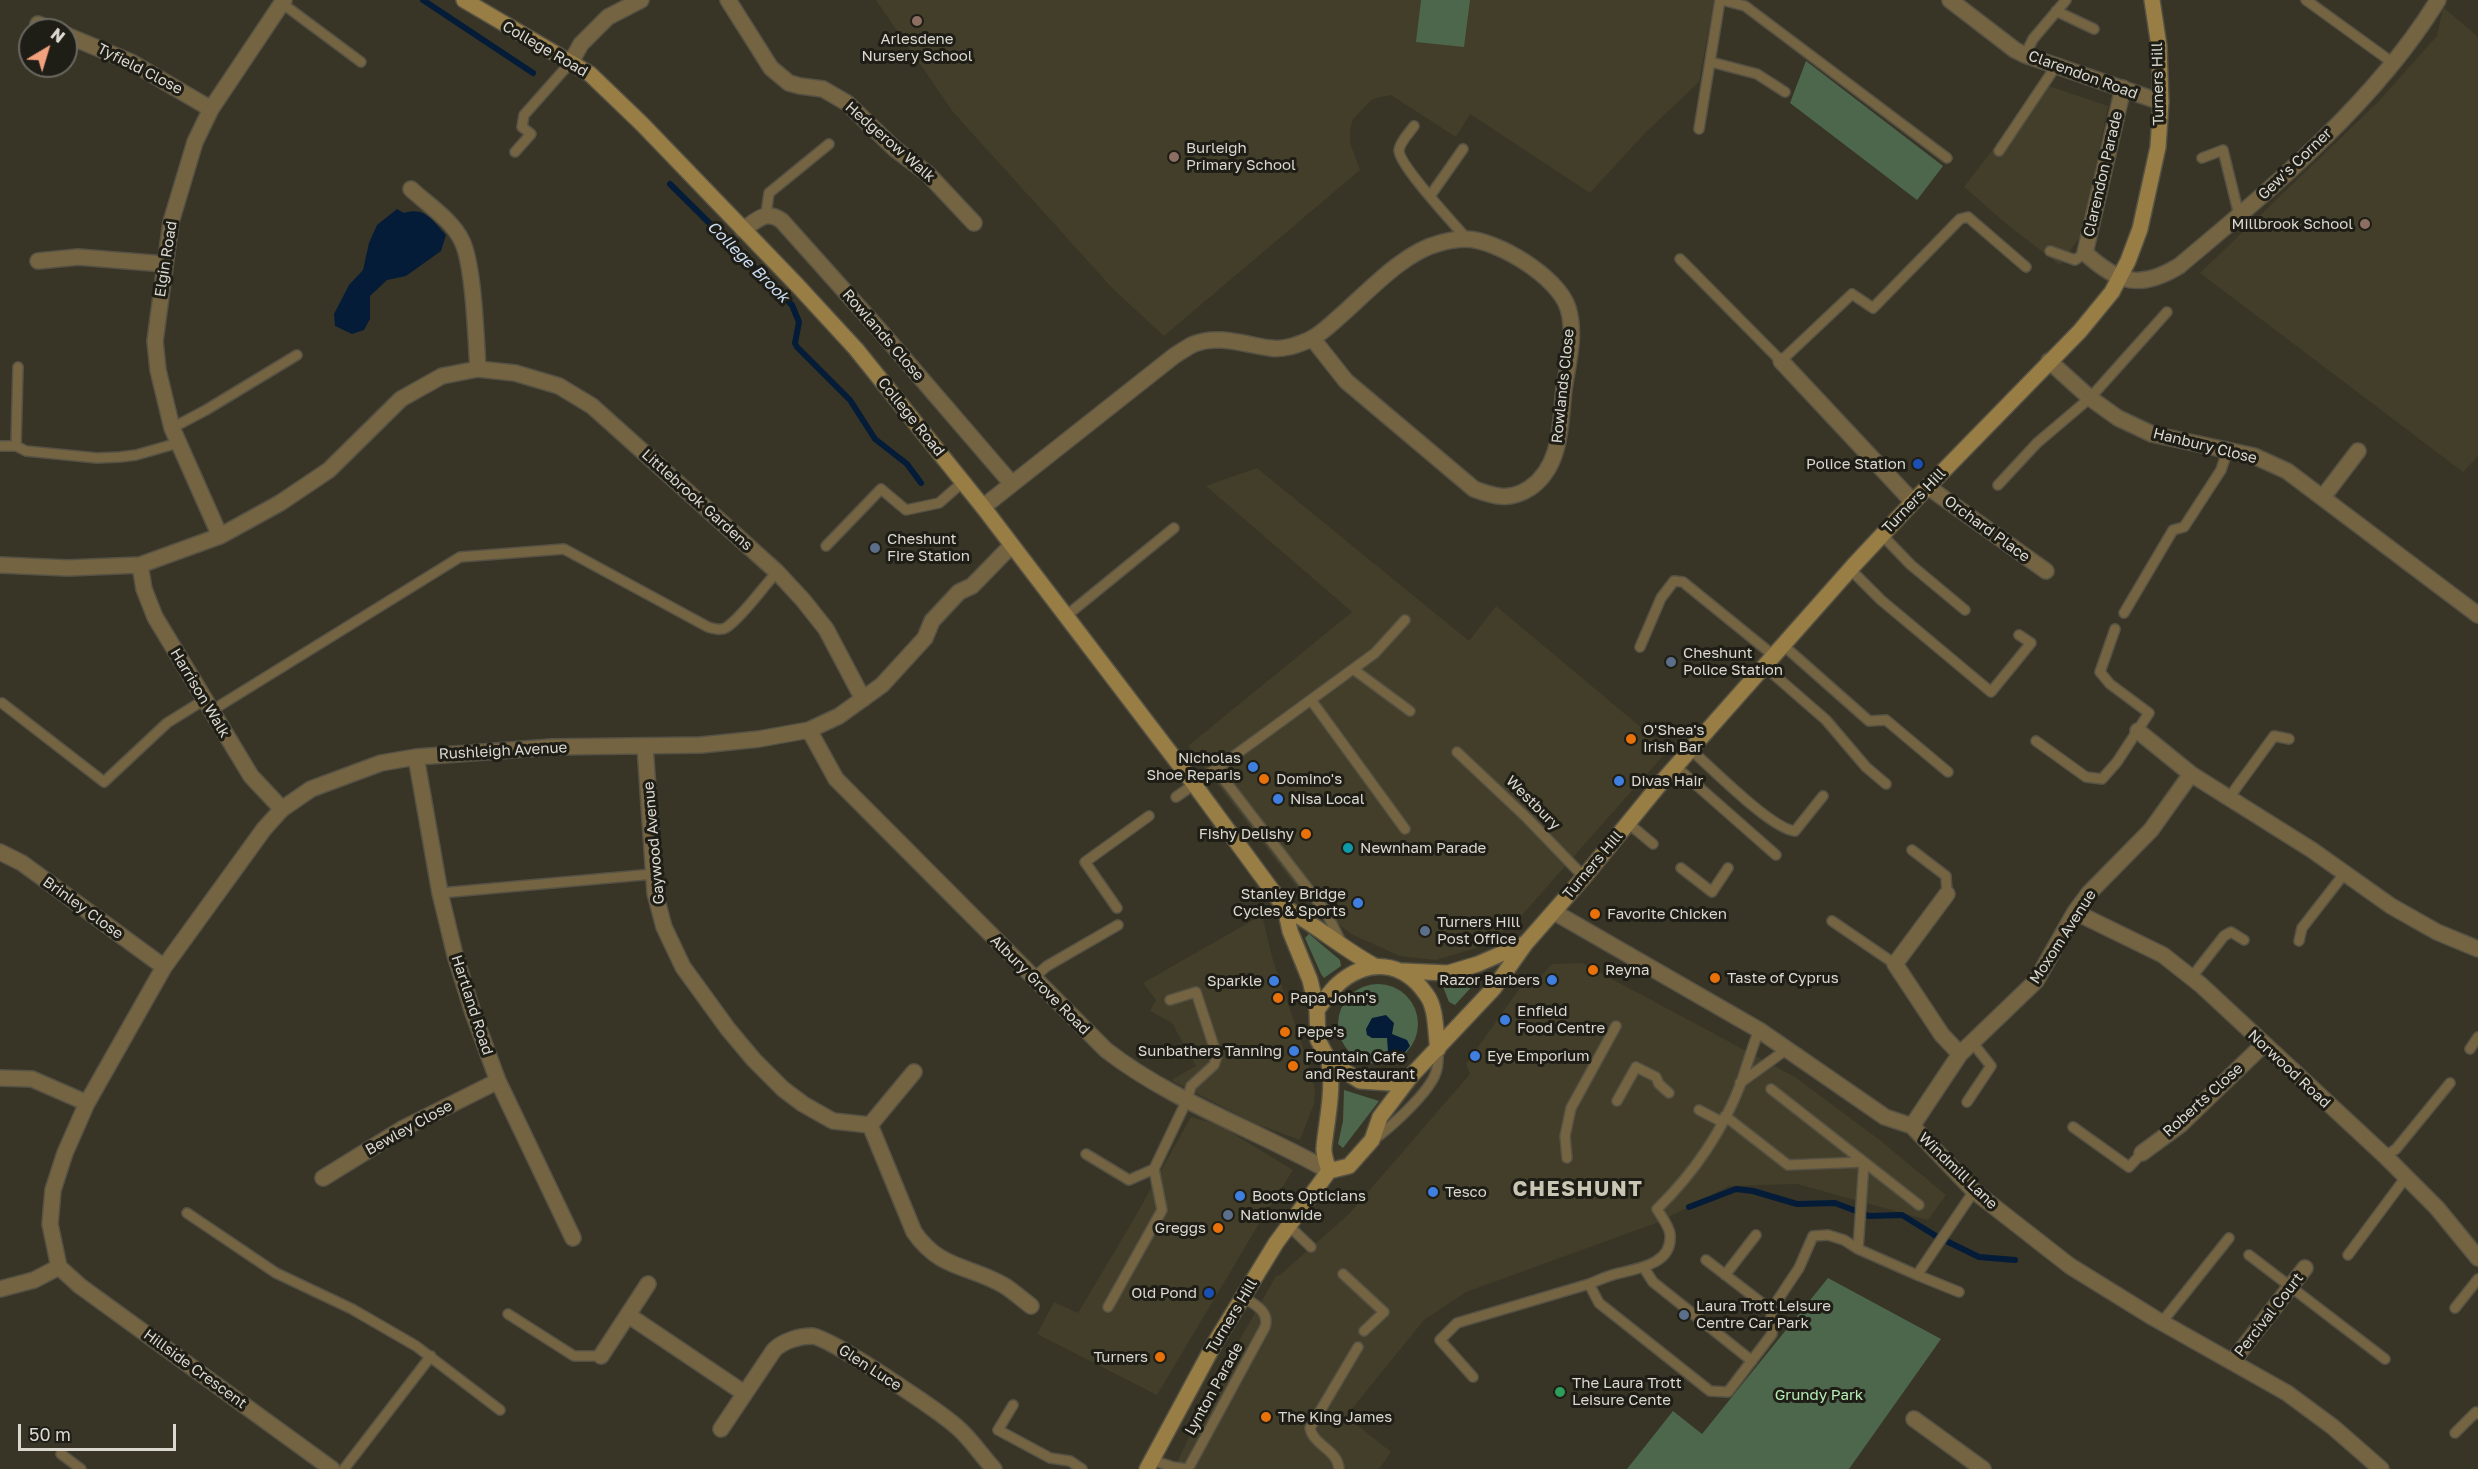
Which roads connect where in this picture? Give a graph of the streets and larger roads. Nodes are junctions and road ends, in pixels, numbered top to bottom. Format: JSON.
{"nodes":[{"id":1,"x":464,"y":0,"type":"edge"},
{"id":2,"x":641,"y":0,"type":"edge"},
{"id":3,"x":728,"y":0,"type":"edge"},
{"id":4,"x":1950,"y":0,"type":"edge"},
{"id":5,"x":2152,"y":0,"type":"edge"},
{"id":6,"x":2438,"y":0,"type":"edge"},
{"id":7,"x":283,"y":2,"type":"edge"},
{"id":8,"x":78,"y":40,"type":"edge"},
{"id":9,"x":571,"y":62,"type":"junction"},
{"id":10,"x":2123,"y":88,"type":"junction"},
{"id":11,"x":2161,"y":102,"type":"junction"},
{"id":12,"x":211,"y":109,"type":"junction"},
{"id":13,"x":411,"y":189,"type":"dead end"},
{"id":14,"x":974,"y":223,"type":"dead end"},
{"id":15,"x":743,"y":230,"type":"junction"},
{"id":16,"x":38,"y":261,"type":"dead end"},
{"id":17,"x":165,"y":264,"type":"junction"},
{"id":18,"x":2121,"y":277,"type":"junction"},
{"id":19,"x":1312,"y":338,"type":"junction"},
{"id":20,"x":1781,"y":361,"type":"road end"},
{"id":21,"x":2049,"y":362,"type":"junction"},
{"id":22,"x":478,"y":369,"type":"junction"},
{"id":23,"x":2358,"y":451,"type":"dead end"},
{"id":24,"x":1012,"y":484,"type":"junction"},
{"id":25,"x":1928,"y":487,"type":"junction"},
{"id":26,"x":2323,"y":497,"type":"junction"},
{"id":27,"x":1912,"y":502,"type":"junction"},
{"id":28,"x":983,"y":507,"type":"junction"},
{"id":29,"x":220,"y":536,"type":"junction"},
{"id":30,"x":1011,"y":546,"type":"junction"},
{"id":31,"x":0,"y":565,"type":"edge"},
{"id":32,"x":140,"y":565,"type":"junction"},
{"id":33,"x":2046,"y":571,"type":"dead end"},
{"id":34,"x":2478,"y":615,"type":"edge"},
{"id":35,"x":863,"y":699,"type":"junction"},
{"id":36,"x":810,"y":730,"type":"junction"},
{"id":37,"x":2138,"y":731,"type":"road end"},
{"id":38,"x":645,"y":746,"type":"junction"},
{"id":39,"x":416,"y":757,"type":"junction"},
{"id":40,"x":2191,"y":774,"type":"junction"},
{"id":41,"x":282,"y":809,"type":"junction"},
{"id":42,"x":0,"y":852,"type":"edge"},
{"id":43,"x":1947,"y":894,"type":"road end"},
{"id":44,"x":1285,"y":908,"type":"junction"},
{"id":45,"x":1554,"y":912,"type":"junction"},
{"id":46,"x":2075,"y":912,"type":"junction"},
{"id":47,"x":1526,"y":943,"type":"junction"},
{"id":48,"x":2478,"y":949,"type":"edge"},
{"id":49,"x":1373,"y":965,"type":"junction"},
{"id":50,"x":164,"y":966,"type":"junction"},
{"id":51,"x":1403,"y":971,"type":"junction"},
{"id":52,"x":1317,"y":1010,"type":"junction"},
{"id":53,"x":2263,"y":1045,"type":"junction"},
{"id":54,"x":1438,"y":1048,"type":"junction"},
{"id":55,"x":1960,"y":1054,"type":"junction"},
{"id":56,"x":1329,"y":1061,"type":"junction"},
{"id":57,"x":914,"y":1072,"type":"dead end"},
{"id":58,"x":1411,"y":1076,"type":"junction"},
{"id":59,"x":0,"y":1078,"type":"edge"},
{"id":60,"x":498,"y":1081,"type":"junction"},
{"id":61,"x":87,"y":1103,"type":"junction"},
{"id":62,"x":870,"y":1125,"type":"junction"},
{"id":63,"x":1912,"y":1126,"type":"junction"},
{"id":64,"x":2142,"y":1153,"type":"road end"},
{"id":65,"x":1329,"y":1171,"type":"junction"},
{"id":66,"x":322,"y":1178,"type":"dead end"},
{"id":67,"x":573,"y":1238,"type":"dead end"},
{"id":68,"x":2478,"y":1257,"type":"edge"},
{"id":69,"x":59,"y":1267,"type":"junction"},
{"id":70,"x":2306,"y":1268,"type":"dead end"},
{"id":71,"x":648,"y":1284,"type":"dead end"},
{"id":72,"x":0,"y":1289,"type":"edge"},
{"id":73,"x":1031,"y":1306,"type":"dead end"},
{"id":74,"x":628,"y":1315,"type":"junction"},
{"id":75,"x":601,"y":1356,"type":"road end"},
{"id":76,"x":2232,"y":1362,"type":"junction"},
{"id":77,"x":744,"y":1393,"type":"junction"},
{"id":78,"x":1914,"y":1419,"type":"dead end"},
{"id":79,"x":721,"y":1430,"type":"dead end"},
{"id":80,"x":1149,"y":1464,"type":"edge"},
{"id":81,"x":2373,"y":1466,"type":"edge"},
{"id":82,"x":1979,"y":1468,"type":"edge"},
{"id":83,"x":332,"y":1469,"type":"edge"},
{"id":84,"x":993,"y":1469,"type":"edge"}],
"edges":[{"from":1,"to":9,"type":"main road","name":"College Road"},
{"from":2,"to":9,"type":"street"},
{"from":3,"to":14,"type":"street","name":"Hedgerow Walk"},
{"from":4,"to":10,"type":"street","name":"Clarendon Road"},
{"from":5,"to":11,"type":"main road","name":"Turners Hill"},
{"from":6,"to":18,"type":"street","name":"Gew's Corner"},
{"from":7,"to":12,"type":"street","name":"Elgin Road"},
{"from":8,"to":12,"type":"street","name":"Tyfield Close"},
{"from":9,"to":15,"type":"main road","name":"College Road"},
{"from":10,"to":11,"type":"street","name":"Clarendon Road"},
{"from":10,"to":18,"type":"street","name":"Clarendon Parade"},
{"from":11,"to":18,"type":"main road","name":"Turners Hill"},
{"from":12,"to":17,"type":"street","name":"Elgin Road"},
{"from":13,"to":22,"type":"street"},
{"from":15,"to":24,"type":"street","name":"Rowlands Close"},
{"from":15,"to":28,"type":"main road","name":"College Road"},
{"from":16,"to":17,"type":"street"},
{"from":17,"to":29,"type":"street","name":"Elgin Road"},
{"from":18,"to":21,"type":"main road","name":"Turners Hill"},
{"from":19,"to":19,"type":"street","name":"Rowlands Close"},
{"from":19,"to":24,"type":"street","name":"Rowlands Close"},
{"from":20,"to":27,"type":"street"},
{"from":21,"to":25,"type":"main road","name":"Turners Hill"},
{"from":21,"to":26,"type":"street","name":"Hanbury Close"},
{"from":22,"to":29,"type":"street","name":"Littlebrook Gardens"},
{"from":22,"to":35,"type":"street","name":"Littlebrook Gardens"},
{"from":23,"to":26,"type":"street"},
{"from":24,"to":28,"type":"street","name":"Rowlands Close"},
{"from":25,"to":27,"type":"main road","name":"Turners Hill"},
{"from":25,"to":33,"type":"street","name":"Orchard Place"},
{"from":26,"to":34,"type":"street","name":"Hanbury Close"},
{"from":27,"to":45,"type":"main road","name":"Turners Hill"},
{"from":28,"to":30,"type":"main road","name":"College Road"},
{"from":29,"to":32,"type":"street","name":"Littlebrook Gardens"},
{"from":30,"to":35,"type":"street","name":"Rushleigh Avenue"},
{"from":30,"to":44,"type":"main road","name":"College Road"},
{"from":31,"to":32,"type":"street","name":"Littlebrook Gardens"},
{"from":32,"to":41,"type":"street","name":"Harrison Walk"},
{"from":35,"to":36,"type":"street","name":"Rushleigh Avenue"},
{"from":36,"to":38,"type":"street","name":"Rushleigh Avenue"},
{"from":36,"to":65,"type":"street","name":"Albury Grove Road"},
{"from":37,"to":40,"type":"street"},
{"from":38,"to":39,"type":"street","name":"Rushleigh Avenue"},
{"from":38,"to":62,"type":"street","name":"Gaywood Avenue"},
{"from":39,"to":41,"type":"street","name":"Rushleigh Avenue"},
{"from":39,"to":60,"type":"street","name":"Hartland Road"},
{"from":40,"to":46,"type":"street","name":"Moxom Avenue"},
{"from":40,"to":48,"type":"street"},
{"from":41,"to":50,"type":"street","name":"Rushleigh Avenue"},
{"from":42,"to":50,"type":"street","name":"Brinley Close"},
{"from":43,"to":55,"type":"street"},
{"from":44,"to":49,"type":"main road","name":"College Road"},
{"from":44,"to":52,"type":"main road","name":"College Road"},
{"from":45,"to":47,"type":"main road","name":"Turners Hill"},
{"from":45,"to":63,"type":"street","name":"Windmill Lane"},
{"from":46,"to":53,"type":"street","name":"Norwood Road"},
{"from":46,"to":55,"type":"street","name":"Moxom Avenue"},
{"from":47,"to":51,"type":"main road","name":"Turners Hill"},
{"from":47,"to":54,"type":"main road","name":"Turners Hill"},
{"from":49,"to":51,"type":"main road"},
{"from":49,"to":52,"type":"main road"},
{"from":50,"to":61,"type":"street","name":"Rushleigh Avenue"},
{"from":51,"to":54,"type":"main road"},
{"from":52,"to":56,"type":"main road"},
{"from":53,"to":64,"type":"street","name":"Roberts Close"},
{"from":53,"to":68,"type":"street","name":"Norwood Road"},
{"from":54,"to":58,"type":"main road"},
{"from":55,"to":63,"type":"street","name":"Moxom Avenue"},
{"from":56,"to":58,"type":"main road"},
{"from":56,"to":65,"type":"main road"},
{"from":57,"to":62,"type":"street"},
{"from":58,"to":65,"type":"main road","name":"Turners Hill"},
{"from":59,"to":61,"type":"street"},
{"from":60,"to":66,"type":"street","name":"Bewley Close"},
{"from":60,"to":67,"type":"street","name":"Hartland Road"},
{"from":61,"to":69,"type":"street","name":"Rushleigh Avenue"},
{"from":62,"to":73,"type":"street"},
{"from":63,"to":76,"type":"street","name":"Windmill Lane"},
{"from":65,"to":80,"type":"main road","name":"Turners Hill"},
{"from":69,"to":72,"type":"street"},
{"from":69,"to":83,"type":"street","name":"Hillside Crescent"},
{"from":70,"to":76,"type":"street","name":"Percival Court"},
{"from":71,"to":74,"type":"street"},
{"from":74,"to":75,"type":"street"},
{"from":74,"to":77,"type":"street"},
{"from":76,"to":81,"type":"street","name":"Windmill Lane"},
{"from":77,"to":79,"type":"street","name":"Glen Luce"},
{"from":77,"to":84,"type":"street","name":"Glen Luce"},
{"from":78,"to":82,"type":"street"}]}
